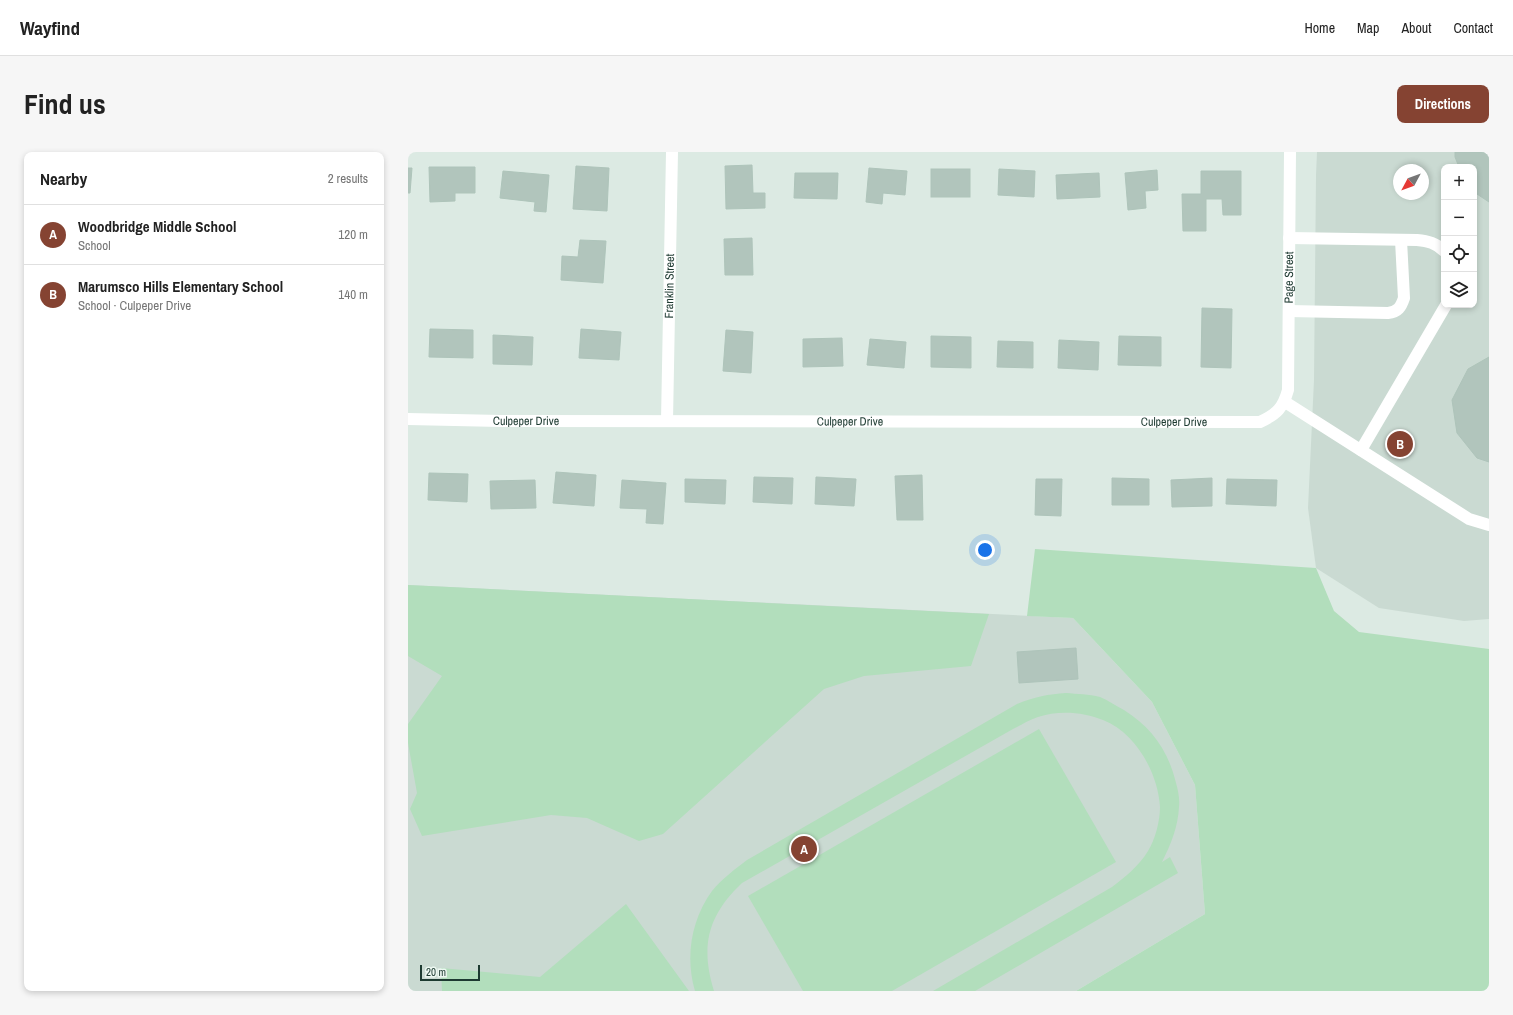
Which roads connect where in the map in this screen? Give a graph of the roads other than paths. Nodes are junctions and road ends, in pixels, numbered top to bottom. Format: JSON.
{"nodes":[{"id":1,"x":672,"y":152,"type":"edge"},
{"id":2,"x":1290,"y":152,"type":"edge"},
{"id":3,"x":1289,"y":238,"type":"junction"},
{"id":4,"x":1401,"y":240,"type":"junction"},
{"id":5,"x":1441,"y":248,"type":"edge"},
{"id":6,"x":1444,"y":308,"type":"edge"},
{"id":7,"x":1289,"y":310,"type":"junction"},
{"id":8,"x":1285,"y":402,"type":"junction"},
{"id":9,"x":408,"y":419,"type":"edge"},
{"id":10,"x":667,"y":421,"type":"junction"},
{"id":11,"x":1361,"y":450,"type":"junction"},
{"id":12,"x":1489,"y":525,"type":"edge"}],
"edges":[{"from":1,"to":10,"type":"street","name":"Franklin Street"},
{"from":2,"to":3,"type":"street","name":"Page Street"},
{"from":3,"to":4,"type":"street"},
{"from":3,"to":7,"type":"street","name":"Page Street"},
{"from":4,"to":5,"type":"street"},
{"from":4,"to":7,"type":"street"},
{"from":6,"to":11,"type":"street"},
{"from":7,"to":8,"type":"street","name":"Page Street"},
{"from":8,"to":10,"type":"street","name":"Culpeper Drive"},
{"from":8,"to":11,"type":"street"},
{"from":9,"to":10,"type":"street","name":"Culpeper Drive"},
{"from":11,"to":12,"type":"street"}]}
